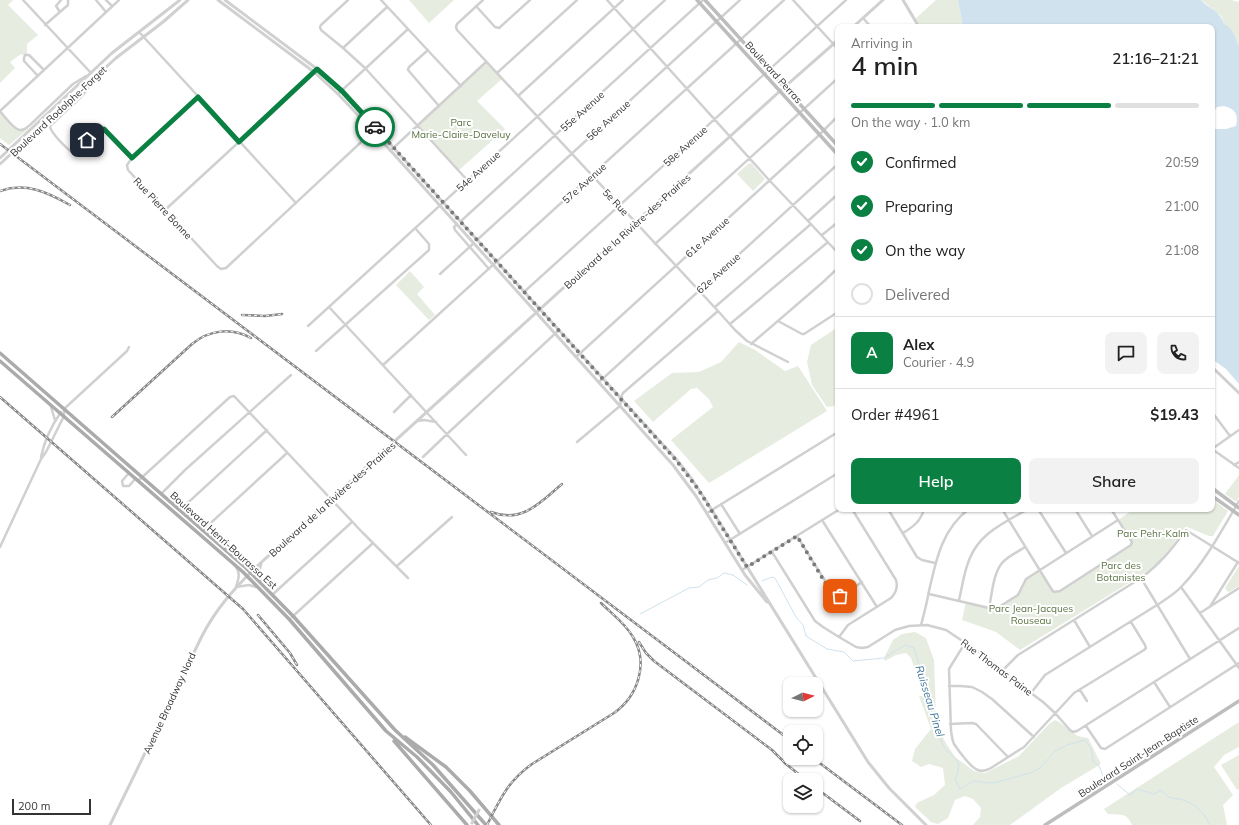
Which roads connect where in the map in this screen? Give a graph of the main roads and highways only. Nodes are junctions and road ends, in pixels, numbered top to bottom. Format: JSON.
{"nodes":[{"id":1,"x":701,"y":1,"type":"edge"},
{"id":2,"x":835,"y":143,"type":"edge"},
{"id":3,"x":835,"y":152,"type":"edge"},
{"id":4,"x":0,"y":353,"type":"edge"},
{"id":5,"x":0,"y":360,"type":"edge"},
{"id":6,"x":63,"y":412,"type":"junction"},
{"id":7,"x":139,"y":479,"type":"junction"},
{"id":8,"x":1215,"y":490,"type":"edge"},
{"id":9,"x":1215,"y":498,"type":"edge"},
{"id":10,"x":1238,"y":507,"type":"edge"},
{"id":11,"x":1239,"y":515,"type":"edge"},
{"id":12,"x":1239,"y":700,"type":"edge"},
{"id":13,"x":395,"y":730,"type":"junction"},
{"id":14,"x":386,"y":731,"type":"junction"},
{"id":15,"x":467,"y":825,"type":"edge"},
{"id":16,"x":478,"y":825,"type":"edge"},
{"id":17,"x":486,"y":825,"type":"edge"},
{"id":18,"x":499,"y":825,"type":"edge"},
{"id":19,"x":1045,"y":825,"type":"edge"}],
"edges":[{"from":1,"to":2,"type":"main road","name":"Boulevard Perras"},
{"from":1,"to":3,"type":"main road","name":"Boulevard Perras"},
{"from":4,"to":6,"type":"main road","name":"Boulevard Henri-Bourassa Est"},
{"from":5,"to":6,"type":"main road","name":"Boulevard Henri-Bourassa Est"},
{"from":6,"to":7,"type":"main road","name":"Boulevard Henri-Bourassa Est"},
{"from":6,"to":7,"type":"main road","name":"Boulevard Henri-Bourassa Est"},
{"from":7,"to":13,"type":"main road","name":"Boulevard Henri-Bourassa Est"},
{"from":7,"to":14,"type":"main road","name":"Boulevard Henri-Bourassa Est"},
{"from":8,"to":10,"type":"main road"},
{"from":9,"to":11,"type":"main road"},
{"from":12,"to":19,"type":"main road","name":"Boulevard Saint-Jean-Baptiste"},
{"from":13,"to":17,"type":"main road","name":"Boulevard Henri-Bourassa Est"},
{"from":13,"to":18,"type":"main road"},
{"from":14,"to":15,"type":"main road"},
{"from":14,"to":16,"type":"main road","name":"Boulevard Henri-Bourassa Est"}]}
